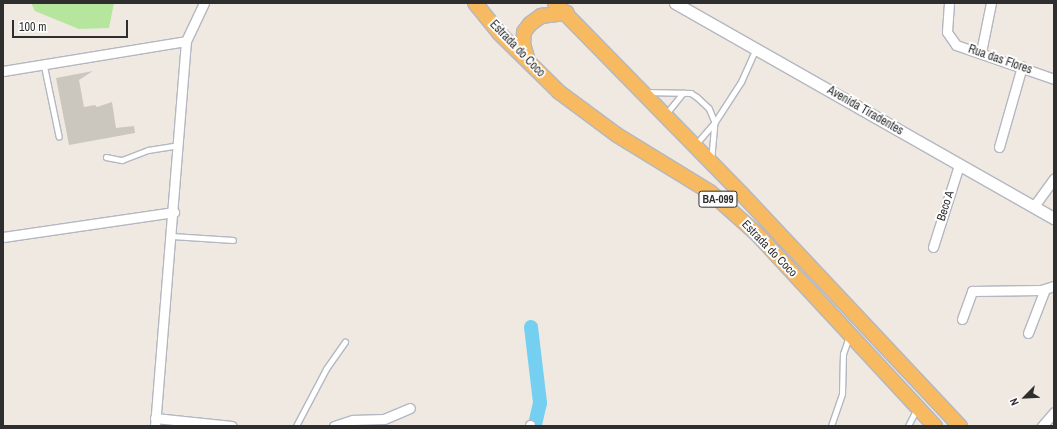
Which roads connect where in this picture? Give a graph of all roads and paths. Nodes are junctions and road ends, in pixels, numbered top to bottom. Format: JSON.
{"nodes":[{"id":1,"x":204,"y":3,"type":"edge"},
{"id":2,"x":475,"y":3,"type":"edge"},
{"id":3,"x":556,"y":3,"type":"edge"},
{"id":4,"x":675,"y":3,"type":"edge"},
{"id":5,"x":949,"y":3,"type":"edge"},
{"id":6,"x":990,"y":3,"type":"edge"},
{"id":7,"x":567,"y":13,"type":"junction"},
{"id":8,"x":186,"y":41,"type":"junction"},
{"id":9,"x":755,"y":49,"type":"junction"},
{"id":10,"x":981,"y":52,"type":"junction"},
{"id":11,"x":44,"y":64,"type":"junction"},
{"id":12,"x":529,"y":65,"type":"junction"},
{"id":13,"x":1022,"y":66,"type":"junction"},
{"id":14,"x":3,"y":71,"type":"edge"},
{"id":15,"x":1054,"y":79,"type":"edge"},
{"id":16,"x":642,"y":92,"type":"junction"},
{"id":17,"x":683,"y":93,"type":"junction"},
{"id":18,"x":665,"y":115,"type":"junction"},
{"id":19,"x":715,"y":122,"type":"junction"},
{"id":20,"x":59,"y":136,"type":"dead end"},
{"id":21,"x":178,"y":145,"type":"junction"},
{"id":22,"x":695,"y":146,"type":"junction"},
{"id":23,"x":999,"y":147,"type":"dead end"},
{"id":24,"x":106,"y":157,"type":"dead end"},
{"id":25,"x":711,"y":162,"type":"junction"},
{"id":26,"x":959,"y":165,"type":"junction"},
{"id":27,"x":1054,"y":178,"type":"edge"},
{"id":28,"x":1034,"y":206,"type":"junction"},
{"id":29,"x":174,"y":212,"type":"junction"},
{"id":30,"x":1054,"y":218,"type":"edge"},
{"id":31,"x":172,"y":236,"type":"junction"},
{"id":32,"x":3,"y":237,"type":"edge"},
{"id":33,"x":233,"y":240,"type":"dead end"},
{"id":34,"x":933,"y":247,"type":"dead end"},
{"id":35,"x":1050,"y":287,"type":"edge"},
{"id":36,"x":962,"y":319,"type":"dead end"},
{"id":37,"x":1028,"y":333,"type":"dead end"},
{"id":38,"x":850,"y":334,"type":"junction"},
{"id":39,"x":345,"y":342,"type":"dead end"},
{"id":40,"x":917,"y":406,"type":"junction"},
{"id":41,"x":410,"y":408,"type":"dead end"},
{"id":42,"x":1054,"y":412,"type":"edge"},
{"id":43,"x":155,"y":422,"type":"edge"},
{"id":44,"x":232,"y":426,"type":"edge"},
{"id":45,"x":296,"y":426,"type":"edge"},
{"id":46,"x":334,"y":426,"type":"edge"},
{"id":47,"x":831,"y":426,"type":"edge"},
{"id":48,"x":908,"y":426,"type":"edge"},
{"id":49,"x":935,"y":426,"type":"edge"},
{"id":50,"x":960,"y":426,"type":"edge"},
{"id":51,"x":1042,"y":426,"type":"edge"}],
"edges":[{"from":1,"to":8,"type":"street"},
{"from":2,"to":12,"type":"highway","name":"Estrada do Coco","number":"BA-099"},
{"from":3,"to":7,"type":"highway","name":"Estrada do Coco","number":"BA-099"},
{"from":4,"to":9,"type":"street","name":"Avenida Tiradentes"},
{"from":5,"to":10,"type":"street","name":"Rua das Flores"},
{"from":6,"to":10,"type":"street"},
{"from":7,"to":12,"type":"highway"},
{"from":7,"to":16,"type":"highway","name":"Estrada do Coco","number":"BA-099"},
{"from":8,"to":11,"type":"street"},
{"from":8,"to":21,"type":"street"},
{"from":9,"to":19,"type":"lane"},
{"from":9,"to":26,"type":"street","name":"Avenida Tiradentes"},
{"from":10,"to":13,"type":"street","name":"Rua das Flores"},
{"from":11,"to":14,"type":"street"},
{"from":11,"to":20,"type":"lane"},
{"from":12,"to":38,"type":"highway","name":"Estrada do Coco","number":"BA-099"},
{"from":13,"to":15,"type":"street","name":"Rua das Flores"},
{"from":13,"to":23,"type":"street"},
{"from":16,"to":17,"type":"lane"},
{"from":16,"to":18,"type":"highway","name":"Estrada do Coco","number":"BA-099"},
{"from":17,"to":18,"type":"lane"},
{"from":17,"to":19,"type":"lane"},
{"from":18,"to":22,"type":"highway","name":"Estrada do Coco","number":"BA-099"},
{"from":19,"to":22,"type":"lane"},
{"from":19,"to":25,"type":"lane"},
{"from":21,"to":24,"type":"lane"},
{"from":21,"to":29,"type":"street"},
{"from":22,"to":25,"type":"highway","name":"Estrada do Coco","number":"BA-099"},
{"from":25,"to":50,"type":"highway","name":"Estrada do Coco","number":"BA-099"},
{"from":26,"to":28,"type":"street","name":"Avenida Tiradentes"},
{"from":26,"to":34,"type":"street","name":"Beco A"},
{"from":27,"to":28,"type":"street"},
{"from":28,"to":30,"type":"street","name":"Avenida Tiradentes"},
{"from":29,"to":31,"type":"street"},
{"from":29,"to":32,"type":"street"},
{"from":31,"to":33,"type":"lane"},
{"from":31,"to":43,"type":"street"},
{"from":35,"to":36,"type":"street"},
{"from":35,"to":37,"type":"street"},
{"from":38,"to":40,"type":"highway","name":"Estrada do Coco","number":"BA-099"},
{"from":38,"to":47,"type":"lane"},
{"from":39,"to":45,"type":"lane"},
{"from":40,"to":48,"type":"lane"},
{"from":40,"to":49,"type":"highway","name":"Estrada do Coco","number":"BA-099"},
{"from":41,"to":46,"type":"street"},
{"from":42,"to":51,"type":"street"},
{"from":43,"to":44,"type":"street"}]}
